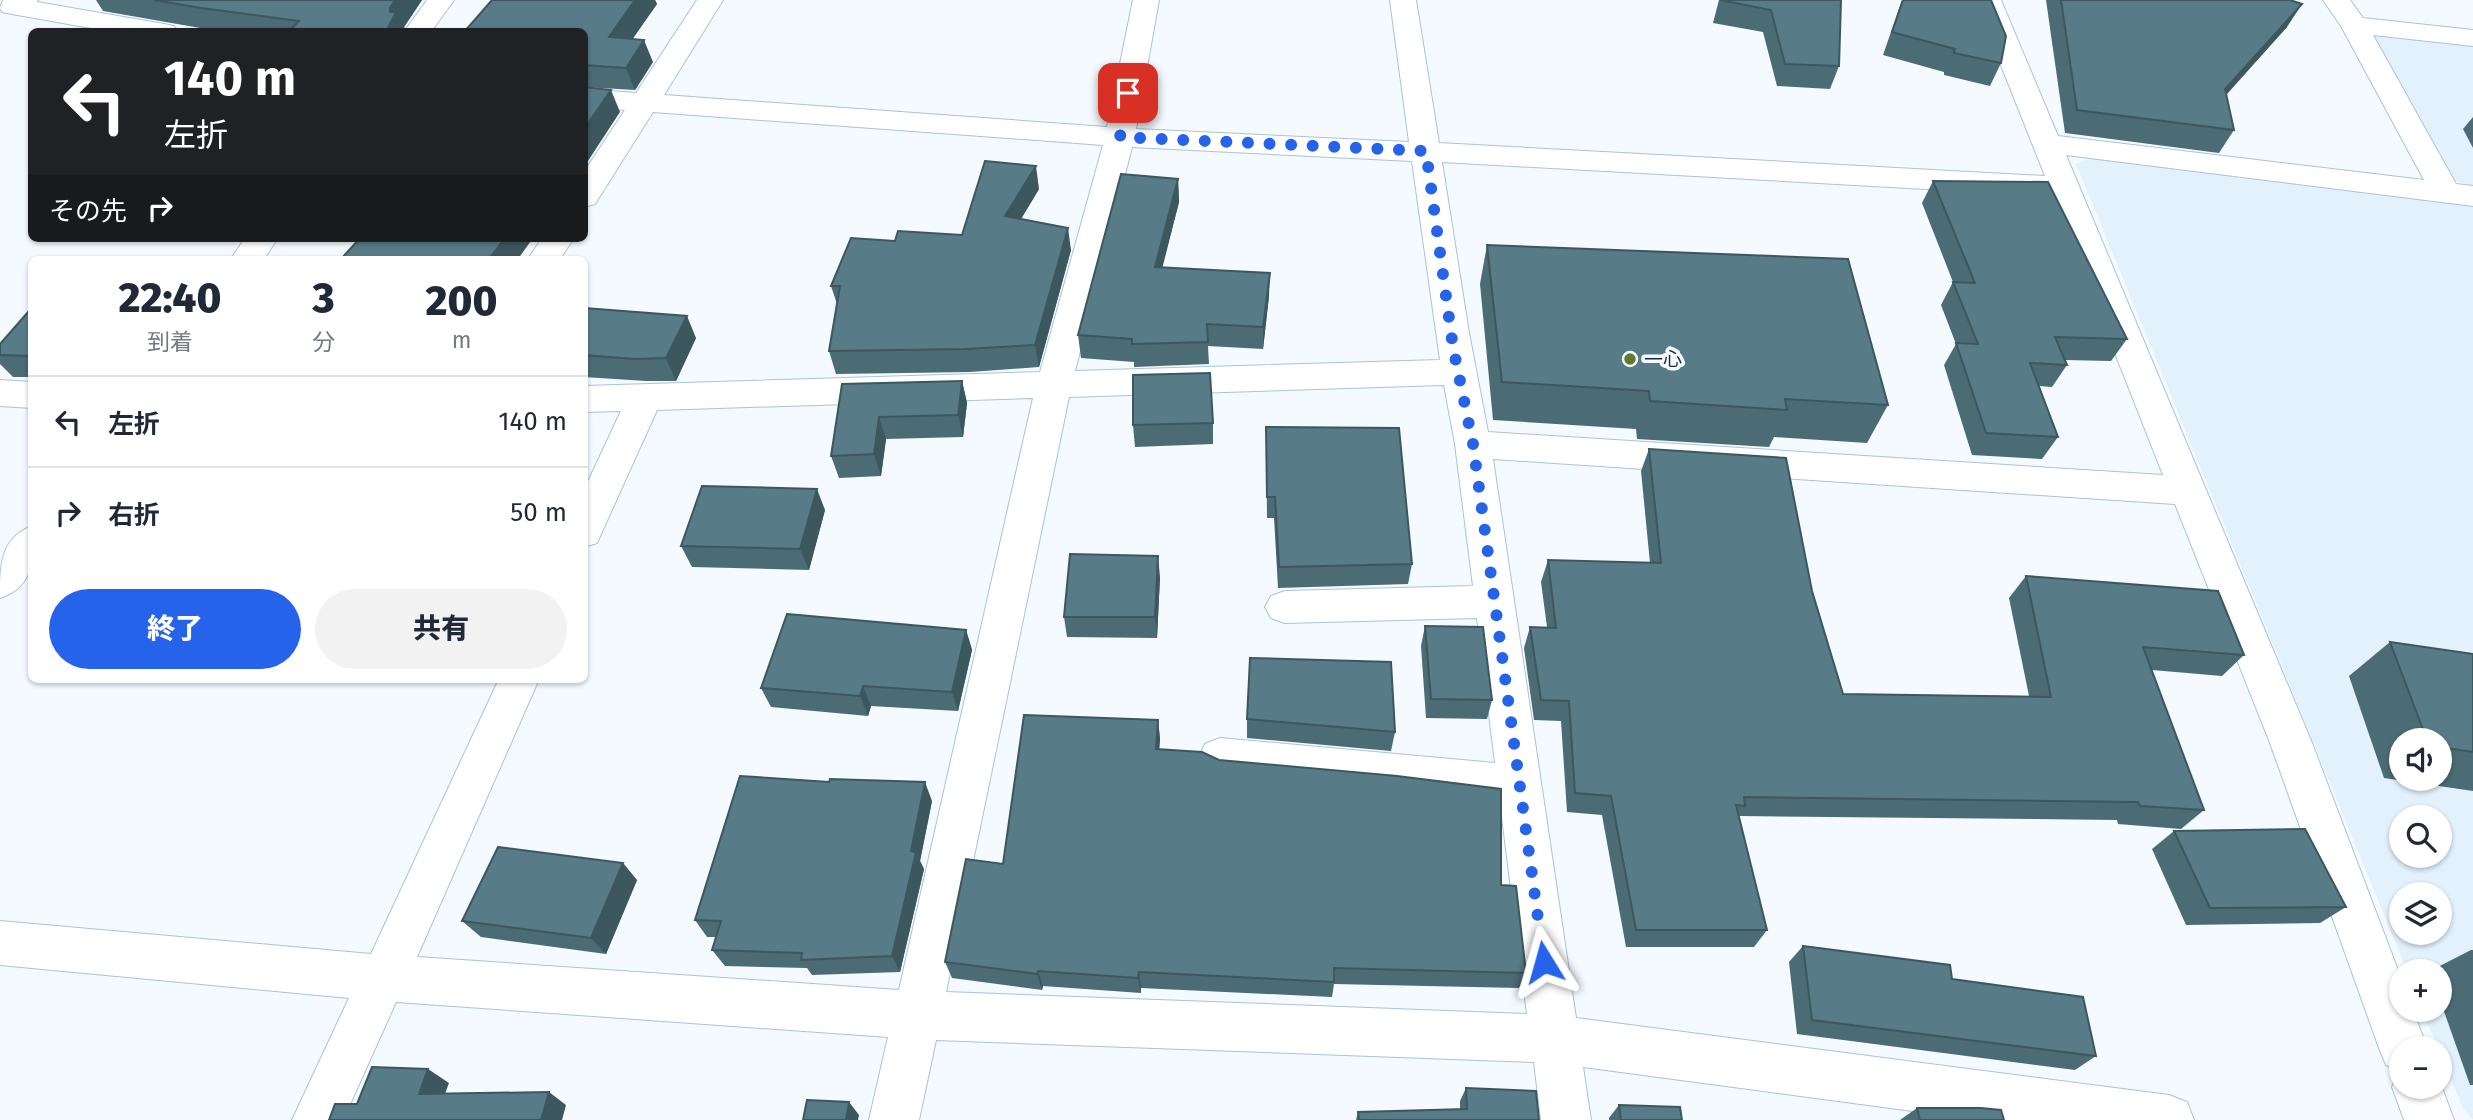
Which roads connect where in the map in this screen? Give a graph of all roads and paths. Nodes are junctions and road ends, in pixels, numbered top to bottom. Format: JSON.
{"nodes":[{"id":1,"x":441,"y":0,"type":"edge"},
{"id":2,"x":710,"y":0,"type":"edge"},
{"id":3,"x":1146,"y":0,"type":"edge"},
{"id":4,"x":1403,"y":0,"type":"edge"},
{"id":5,"x":2336,"y":0,"type":"edge"},
{"id":6,"x":9,"y":5,"type":"edge"},
{"id":7,"x":1990,"y":5,"type":"edge"},
{"id":8,"x":2354,"y":25,"type":"junction"},
{"id":9,"x":141,"y":28,"type":"edge"},
{"id":10,"x":420,"y":28,"type":"edge"},
{"id":11,"x":2473,"y":38,"type":"edge"},
{"id":12,"x":588,"y":98,"type":"edge"},
{"id":13,"x":645,"y":104,"type":"junction"},
{"id":14,"x":1120,"y":137,"type":"junction"},
{"id":15,"x":2048,"y":144,"type":"junction"},
{"id":16,"x":1426,"y":151,"type":"junction"},
{"id":17,"x":2064,"y":187,"type":"junction"},
{"id":18,"x":588,"y":191,"type":"edge"},
{"id":19,"x":2459,"y":195,"type":"edge"},
{"id":20,"x":1457,"y":372,"type":"junction"},
{"id":21,"x":1054,"y":384,"type":"junction"},
{"id":22,"x":0,"y":393,"type":"edge"},
{"id":23,"x":28,"y":395,"type":"edge"},
{"id":24,"x":644,"y":398,"type":"junction"},
{"id":25,"x":588,"y":399,"type":"edge"},
{"id":26,"x":1473,"y":444,"type":"junction"},
{"id":27,"x":2188,"y":491,"type":"junction"},
{"id":28,"x":588,"y":523,"type":"edge"},
{"id":29,"x":28,"y":546,"type":"edge"},
{"id":30,"x":0,"y":582,"type":"edge"},
{"id":31,"x":1494,"y":601,"type":"junction"},
{"id":32,"x":1285,"y":607,"type":"dead end"},
{"id":33,"x":517,"y":683,"type":"edge"},
{"id":34,"x":1220,"y":757,"type":"edge"},
{"id":35,"x":1519,"y":784,"type":"junction"},
{"id":36,"x":0,"y":943,"type":"edge"},
{"id":37,"x":383,"y":978,"type":"junction"},
{"id":38,"x":917,"y":1015,"type":"junction"},
{"id":39,"x":2399,"y":1036,"type":"edge"},
{"id":40,"x":1554,"y":1039,"type":"junction"},
{"id":41,"x":2421,"y":1099,"type":"edge"},
{"id":42,"x":317,"y":1120,"type":"edge"},
{"id":43,"x":894,"y":1120,"type":"edge"},
{"id":44,"x":1566,"y":1120,"type":"edge"},
{"id":45,"x":2169,"y":1120,"type":"edge"},
{"id":46,"x":2429,"y":1120,"type":"edge"}],
"edges":[{"from":1,"to":10,"type":"street"},
{"from":2,"to":13,"type":"street"},
{"from":3,"to":14,"type":"street"},
{"from":4,"to":16,"type":"street"},
{"from":5,"to":8,"type":"street"},
{"from":6,"to":9,"type":"street"},
{"from":7,"to":15,"type":"street"},
{"from":8,"to":11,"type":"street"},
{"from":8,"to":19,"type":"street"},
{"from":12,"to":13,"type":"street"},
{"from":13,"to":14,"type":"street"},
{"from":13,"to":18,"type":"street"},
{"from":14,"to":16,"type":"street"},
{"from":14,"to":21,"type":"street"},
{"from":15,"to":17,"type":"street"},
{"from":15,"to":19,"type":"street"},
{"from":16,"to":17,"type":"street"},
{"from":16,"to":20,"type":"street"},
{"from":17,"to":27,"type":"street"},
{"from":20,"to":21,"type":"street"},
{"from":20,"to":26,"type":"street"},
{"from":21,"to":24,"type":"street"},
{"from":21,"to":38,"type":"street"},
{"from":22,"to":23,"type":"street"},
{"from":24,"to":25,"type":"street"},
{"from":24,"to":28,"type":"street"},
{"from":26,"to":27,"type":"street"},
{"from":26,"to":31,"type":"street"},
{"from":27,"to":39,"type":"street"},
{"from":29,"to":30,"type":"street"},
{"from":31,"to":32,"type":"street"},
{"from":31,"to":35,"type":"street"},
{"from":33,"to":37,"type":"street"},
{"from":34,"to":35,"type":"street"},
{"from":35,"to":40,"type":"street"},
{"from":36,"to":37,"type":"street"},
{"from":37,"to":38,"type":"street"},
{"from":37,"to":42,"type":"street"},
{"from":38,"to":40,"type":"street"},
{"from":38,"to":43,"type":"street"},
{"from":40,"to":44,"type":"street"},
{"from":40,"to":45,"type":"street"},
{"from":41,"to":46,"type":"street"}]}
